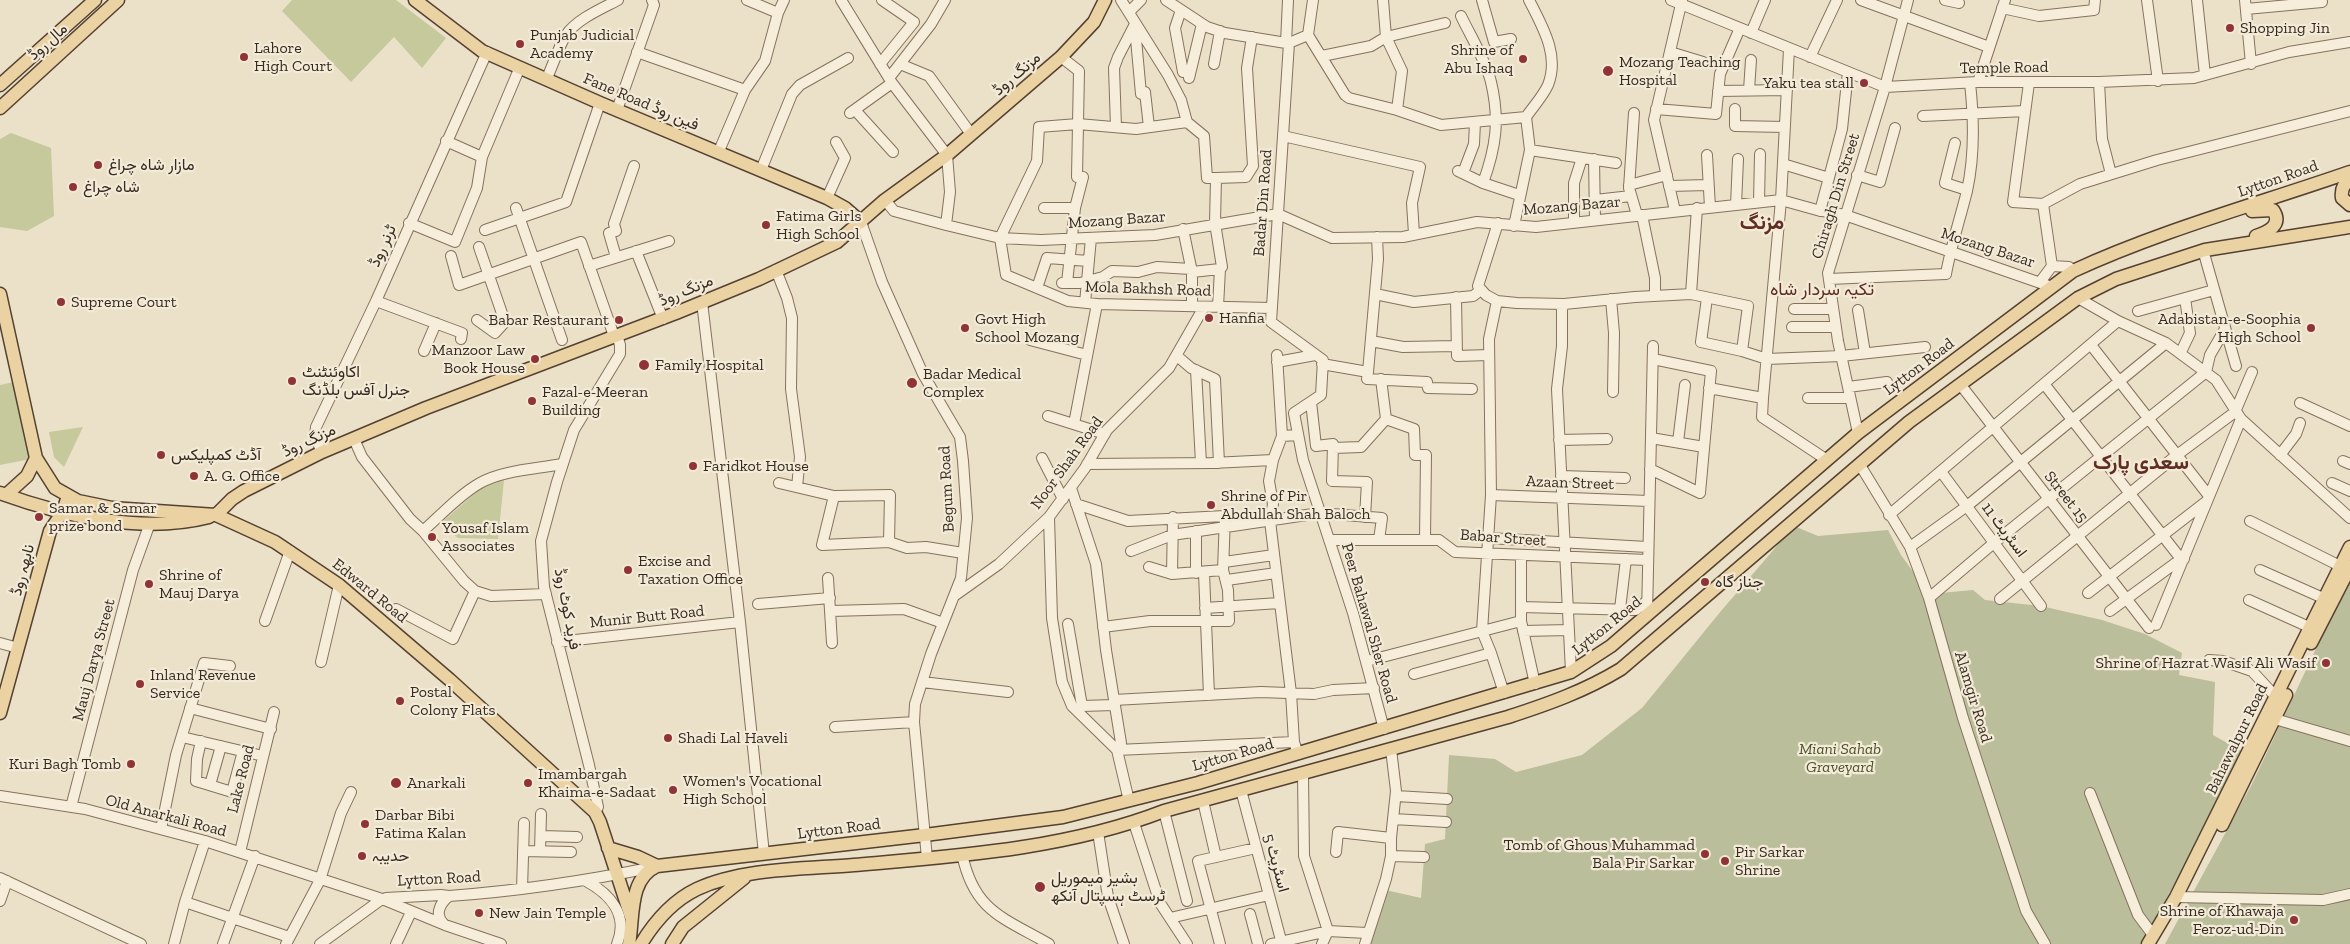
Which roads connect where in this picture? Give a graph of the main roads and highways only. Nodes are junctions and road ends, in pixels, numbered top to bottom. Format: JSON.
{"nodes":[{"id":1,"x":95,"y":0,"type":"edge"},
{"id":2,"x":118,"y":0,"type":"edge"},
{"id":3,"x":415,"y":0,"type":"edge"},
{"id":4,"x":1102,"y":1,"type":"edge"},
{"id":5,"x":0,"y":85,"type":"edge"},
{"id":6,"x":0,"y":108,"type":"edge"},
{"id":7,"x":2350,"y":172,"type":"edge"},
{"id":8,"x":2350,"y":180,"type":"edge"},
{"id":9,"x":2350,"y":205,"type":"edge"},
{"id":10,"x":860,"y":222,"type":"junction"},
{"id":11,"x":2196,"y":224,"type":"junction"},
{"id":12,"x":2350,"y":227,"type":"edge"},
{"id":13,"x":2204,"y":250,"type":"junction"},
{"id":14,"x":0,"y":294,"type":"edge"},
{"id":15,"x":36,"y":458,"type":"junction"},
{"id":16,"x":3,"y":494,"type":"edge"},
{"id":17,"x":68,"y":497,"type":"junction"},
{"id":18,"x":62,"y":512,"type":"junction"},
{"id":19,"x":216,"y":515,"type":"junction"},
{"id":20,"x":2350,"y":547,"type":"edge"},
{"id":21,"x":2345,"y":567,"type":"edge"},
{"id":22,"x":1554,"y":678,"type":"junction"},
{"id":23,"x":1560,"y":701,"type":"junction"},
{"id":24,"x":0,"y":713,"type":"edge"},
{"id":25,"x":608,"y":848,"type":"junction"},
{"id":26,"x":657,"y":866,"type":"junction"},
{"id":27,"x":746,"y":876,"type":"junction"},
{"id":28,"x":2180,"y":897,"type":"junction"},
{"id":29,"x":633,"y":924,"type":"junction"},
{"id":30,"x":2153,"y":941,"type":"edge"},
{"id":31,"x":629,"y":944,"type":"edge"},
{"id":32,"x":639,"y":944,"type":"edge"},
{"id":33,"x":672,"y":944,"type":"edge"}],
"edges":[{"from":1,"to":5,"type":"main road","name":"مال روڈ"},
{"from":2,"to":6,"type":"main road","name":"مال روڈ"},
{"from":3,"to":10,"type":"main road","name":"Fane Road فین روڈ"},
{"from":4,"to":10,"type":"main road","name":"مزنگ روڈ"},
{"from":7,"to":11,"type":"main road","name":"Lytton Road"},
{"from":8,"to":9,"type":"main road"},
{"from":10,"to":19,"type":"main road","name":"مزنگ روڈ"},
{"from":11,"to":13,"type":"main road"},
{"from":11,"to":22,"type":"main road","name":"Lytton Road"},
{"from":12,"to":13,"type":"main road"},
{"from":13,"to":23,"type":"main road"},
{"from":14,"to":15,"type":"main road"},
{"from":15,"to":16,"type":"main road"},
{"from":15,"to":17,"type":"main road"},
{"from":16,"to":18,"type":"main road"},
{"from":17,"to":18,"type":"main road","name":"نابھہ روڈ"},
{"from":17,"to":19,"type":"main road"},
{"from":18,"to":19,"type":"main road"},
{"from":18,"to":24,"type":"main road","name":"نابھہ روڈ"},
{"from":19,"to":25,"type":"main road","name":"Edward Road"},
{"from":20,"to":21,"type":"main road","name":"Bahawalpur Road"},
{"from":21,"to":28,"type":"main road","name":"Bahawalpur Road"},
{"from":21,"to":28,"type":"main road","name":"Bahawalpur Road"},
{"from":22,"to":23,"type":"main road"},
{"from":22,"to":26,"type":"main road","name":"Lytton Road"},
{"from":23,"to":27,"type":"main road"},
{"from":25,"to":26,"type":"main road"},
{"from":25,"to":29,"type":"main road"},
{"from":26,"to":29,"type":"main road"},
{"from":27,"to":32,"type":"main road"},
{"from":27,"to":33,"type":"main road"},
{"from":28,"to":30,"type":"main road","name":"Bahawalpur Road"},
{"from":29,"to":31,"type":"main road"},
{"from":29,"to":32,"type":"main road"}]}
